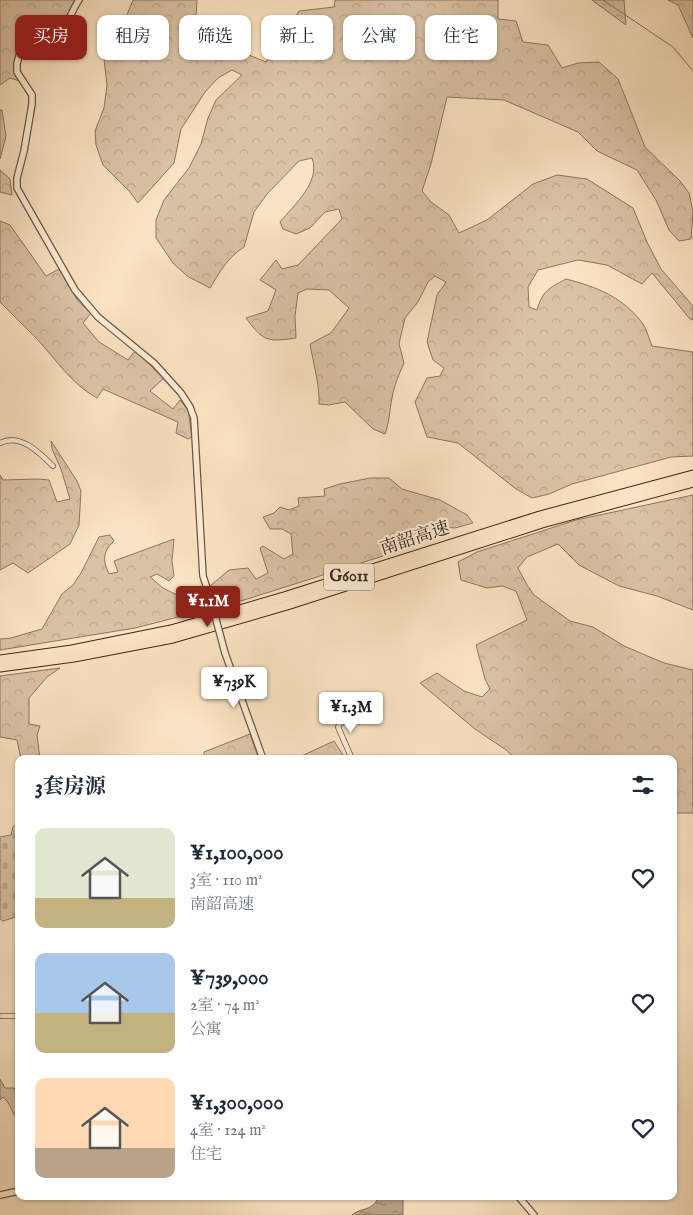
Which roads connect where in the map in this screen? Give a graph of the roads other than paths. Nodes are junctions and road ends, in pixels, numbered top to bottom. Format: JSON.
{"nodes":[{"id":1,"x":80,"y":0,"type":"edge"},
{"id":2,"x":0,"y":443,"type":"edge"},
{"id":3,"x":53,"y":466,"type":"dead end"},
{"id":4,"x":693,"y":475,"type":"edge"},
{"id":5,"x":693,"y":482,"type":"edge"},
{"id":6,"x":0,"y":660,"type":"edge"},
{"id":7,"x":0,"y":667,"type":"edge"},
{"id":8,"x":365,"y":717,"type":"dead end"},
{"id":9,"x":262,"y":755,"type":"edge"},
{"id":10,"x":350,"y":755,"type":"edge"},
{"id":11,"x":2,"y":1016,"type":"dead end"},
{"id":12,"x":15,"y":1016,"type":"edge"},
{"id":13,"x":15,"y":1191,"type":"edge"},
{"id":14,"x":0,"y":1195,"type":"edge"},
{"id":15,"x":521,"y":1200,"type":"edge"},
{"id":16,"x":534,"y":1215,"type":"edge"}],
"edges":[{"from":1,"to":9,"type":"street","bridge":true},
{"from":2,"to":3,"type":"street"},
{"from":4,"to":6,"type":"highway","name":"南韶高速","number":"G6011"},
{"from":5,"to":7,"type":"highway","name":"南韶高速","number":"G6011"},
{"from":8,"to":10,"type":"street"},
{"from":11,"to":12,"type":"street"},
{"from":13,"to":14,"type":"street"},
{"from":15,"to":16,"type":"street"}]}
